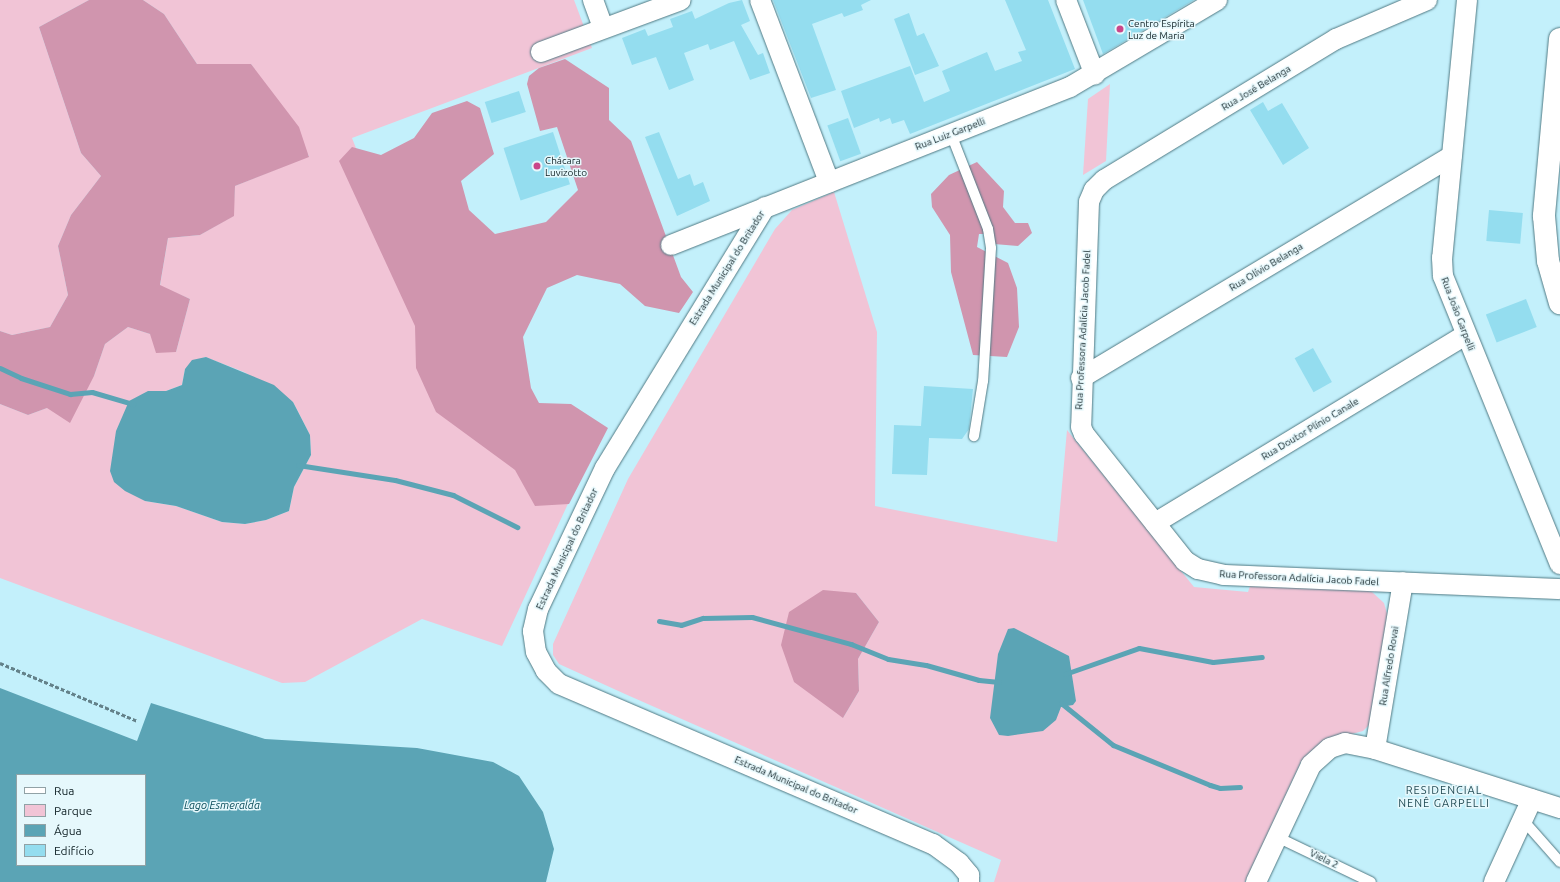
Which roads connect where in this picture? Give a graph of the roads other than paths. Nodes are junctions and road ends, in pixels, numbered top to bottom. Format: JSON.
{"nodes":[{"id":1,"x":592,"y":0,"type":"edge"},
{"id":2,"x":681,"y":0,"type":"edge"},
{"id":3,"x":760,"y":0,"type":"edge"},
{"id":4,"x":1066,"y":0,"type":"edge"},
{"id":5,"x":1217,"y":0,"type":"edge"},
{"id":6,"x":1427,"y":0,"type":"edge"},
{"id":7,"x":1467,"y":0,"type":"edge"},
{"id":8,"x":603,"y":28,"type":"junction"},
{"id":9,"x":1560,"y":39,"type":"edge"},
{"id":10,"x":541,"y":52,"type":"dead end"},
{"id":11,"x":1095,"y":75,"type":"junction"},
{"id":12,"x":951,"y":134,"type":"junction"},
{"id":13,"x":1452,"y":156,"type":"junction"},
{"id":14,"x":829,"y":182,"type":"junction"},
{"id":15,"x":1094,"y":190,"type":"joint"},
{"id":16,"x":764,"y":207,"type":"junction"},
{"id":17,"x":671,"y":245,"type":"dead end"},
{"id":18,"x":1560,"y":303,"type":"edge"},
{"id":19,"x":1466,"y":335,"type":"junction"},
{"id":20,"x":1081,"y":378,"type":"junction"},
{"id":21,"x":974,"y":436,"type":"dead end"},
{"id":22,"x":1155,"y":523,"type":"junction"},
{"id":23,"x":1560,"y":564,"type":"edge"},
{"id":24,"x":1402,"y":582,"type":"junction"},
{"id":25,"x":1560,"y":588,"type":"edge"},
{"id":26,"x":1375,"y":749,"type":"junction"},
{"id":27,"x":1532,"y":799,"type":"junction"},
{"id":28,"x":1560,"y":808,"type":"edge"},
{"id":29,"x":1523,"y":820,"type":"junction"},
{"id":30,"x":1277,"y":837,"type":"junction"},
{"id":31,"x":1560,"y":862,"type":"edge"},
{"id":32,"x":970,"y":882,"type":"edge"},
{"id":33,"x":1256,"y":882,"type":"edge"},
{"id":34,"x":1371,"y":882,"type":"edge"},
{"id":35,"x":1494,"y":882,"type":"edge"}],
"edges":[{"from":1,"to":8,"type":"street"},
{"from":2,"to":8,"type":"street"},
{"from":3,"to":14,"type":"street"},
{"from":4,"to":11,"type":"street"},
{"from":5,"to":11,"type":"street","name":"Rua Luiz Garpelli"},
{"from":6,"to":15,"type":"street","name":"Rua José Belanga"},
{"from":7,"to":13,"type":"street","name":"Rua João Garpelli"},
{"from":8,"to":10,"type":"street"},
{"from":9,"to":18,"type":"street"},
{"from":11,"to":12,"type":"street","name":"Rua Luiz Garpelli"},
{"from":12,"to":14,"type":"street","name":"Rua Luiz Garpelli"},
{"from":12,"to":21,"type":"lane"},
{"from":13,"to":19,"type":"street","name":"Rua João Garpelli"},
{"from":13,"to":20,"type":"street","name":"Rua Olívio Belanga"},
{"from":14,"to":16,"type":"street","name":"Rua Luiz Garpelli"},
{"from":15,"to":20,"type":"street","name":"Rua Professora Adalícia Jacob Fadel"},
{"from":16,"to":17,"type":"street","name":"Rua Luiz Garpelli"},
{"from":16,"to":32,"type":"street","name":"Estrada Municipal do Britador"},
{"from":19,"to":22,"type":"street","name":"Rua Doutor Plínio Canale"},
{"from":19,"to":23,"type":"street","name":"Rua João Garpelli"},
{"from":20,"to":22,"type":"street","name":"Rua Professora Adalícia Jacob Fadel"},
{"from":22,"to":24,"type":"street","name":"Rua Professora Adalícia Jacob Fadel"},
{"from":24,"to":25,"type":"street","name":"Rua Professora Adalícia Jacob Fadel"},
{"from":24,"to":26,"type":"street","name":"Rua Alfredo Rovai"},
{"from":26,"to":27,"type":"street"},
{"from":26,"to":30,"type":"street"},
{"from":27,"to":28,"type":"street"},
{"from":27,"to":29,"type":"street"},
{"from":29,"to":31,"type":"lane"},
{"from":29,"to":35,"type":"street"},
{"from":30,"to":33,"type":"street"},
{"from":30,"to":34,"type":"lane","name":"Viela 2"}]}
